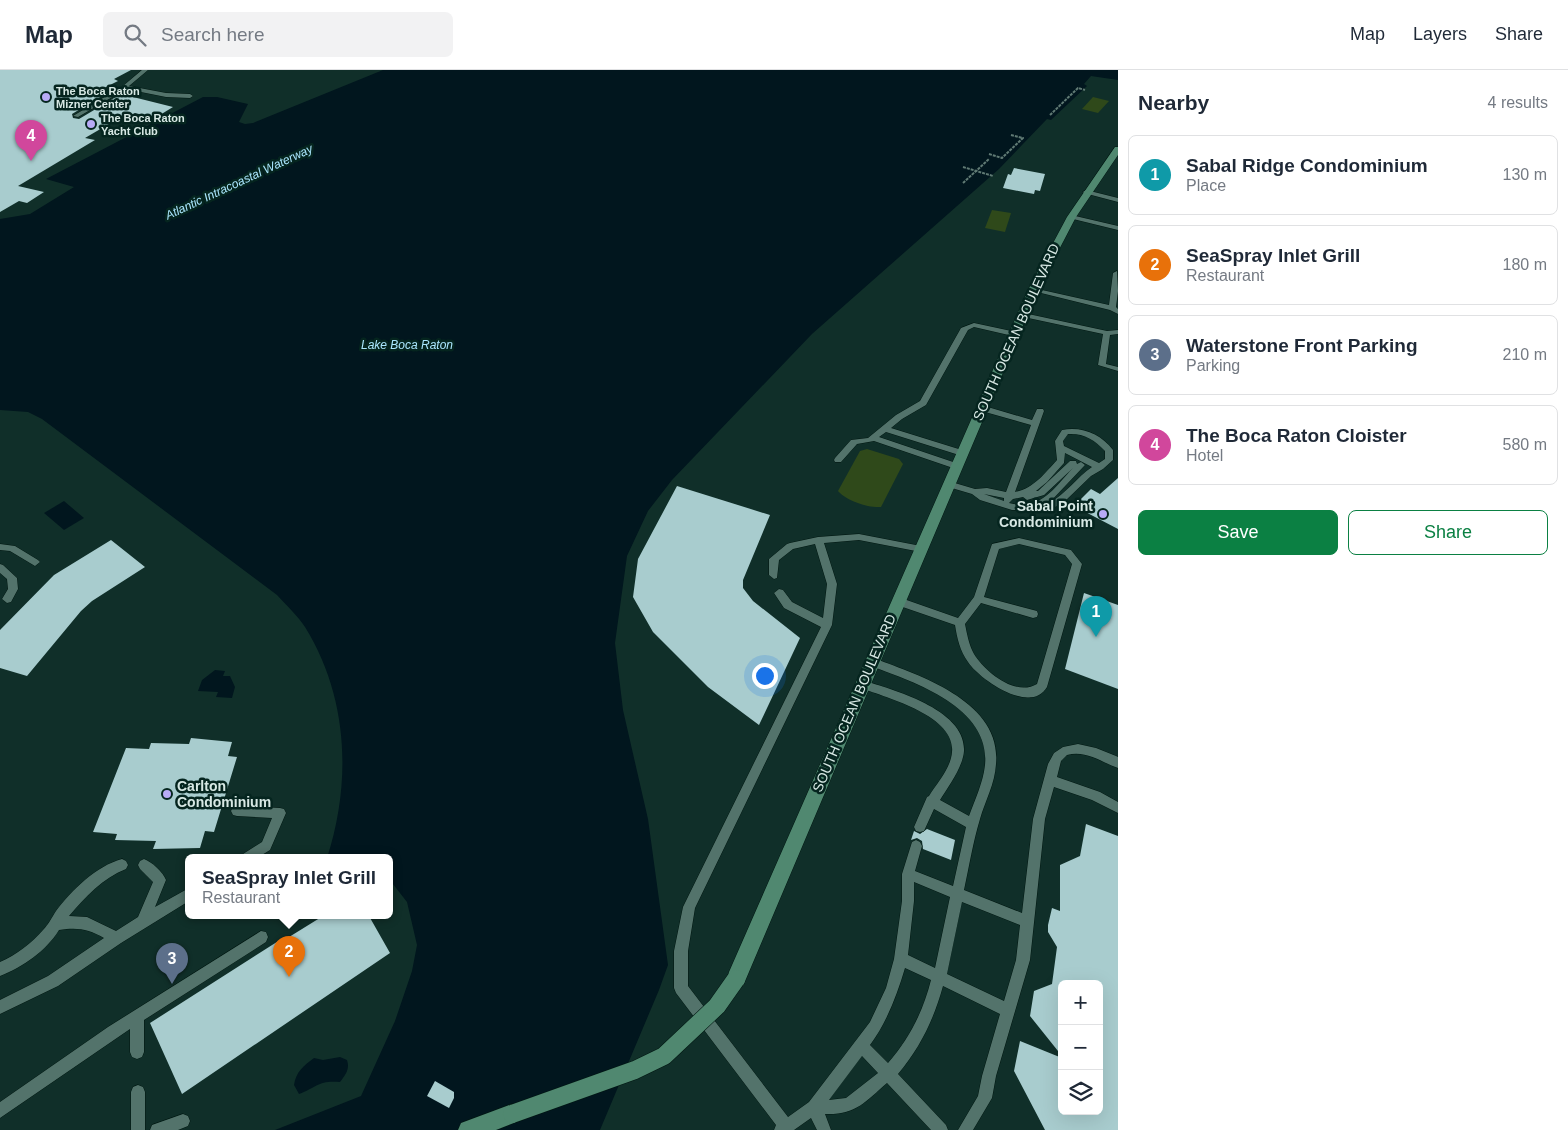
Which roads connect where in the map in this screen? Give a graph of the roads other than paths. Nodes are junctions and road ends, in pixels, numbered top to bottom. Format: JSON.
{"nodes":[{"id":1,"x":145,"y":70,"type":"edge"},
{"id":2,"x":125,"y":87,"type":"junction"},
{"id":3,"x":190,"y":96,"type":"dead end"},
{"id":4,"x":76,"y":116,"type":"dead end"},
{"id":5,"x":1118,"y":149,"type":"edge"},
{"id":6,"x":1086,"y":192,"type":"junction"},
{"id":7,"x":1118,"y":200,"type":"edge"},
{"id":8,"x":1071,"y":217,"type":"junction"},
{"id":9,"x":1118,"y":228,"type":"edge"},
{"id":10,"x":1117,"y":273,"type":"edge"},
{"id":11,"x":1032,"y":290,"type":"junction"},
{"id":12,"x":1115,"y":310,"type":"edge"},
{"id":13,"x":1022,"y":314,"type":"junction"},
{"id":14,"x":1118,"y":332,"type":"edge"},
{"id":15,"x":1107,"y":333,"type":"junction"},
{"id":16,"x":1013,"y":334,"type":"junction"},
{"id":17,"x":1118,"y":369,"type":"edge"},
{"id":18,"x":981,"y":408,"type":"junction"},
{"id":19,"x":1040,"y":411,"type":"dead end"},
{"id":20,"x":1035,"y":424,"type":"junction"},
{"id":21,"x":886,"y":429,"type":"junction"},
{"id":22,"x":872,"y":438,"type":"junction"},
{"id":23,"x":1061,"y":448,"type":"junction"},
{"id":24,"x":962,"y":453,"type":"junction"},
{"id":25,"x":838,"y":460,"type":"dead end"},
{"id":26,"x":956,"y":466,"type":"junction"},
{"id":27,"x":1100,"y":468,"type":"junction"},
{"id":28,"x":948,"y":484,"type":"junction"},
{"id":29,"x":975,"y":492,"type":"junction"},
{"id":30,"x":1010,"y":495,"type":"junction"},
{"id":31,"x":1020,"y":496,"type":"junction"},
{"id":32,"x":1007,"y":506,"type":"junction"},
{"id":33,"x":1038,"y":506,"type":"junction"},
{"id":34,"x":818,"y":540,"type":"junction"},
{"id":35,"x":0,"y":547,"type":"edge"},
{"id":36,"x":921,"y":549,"type":"junction"},
{"id":37,"x":35,"y":562,"type":"dead end"},
{"id":38,"x":0,"y":568,"type":"edge"},
{"id":39,"x":774,"y":575,"type":"dead end"},
{"id":40,"x":779,"y":593,"type":"dead end"},
{"id":41,"x":7,"y":599,"type":"dead end"},
{"id":42,"x":979,"y":599,"type":"junction"},
{"id":43,"x":898,"y":601,"type":"junction"},
{"id":44,"x":1033,"y":614,"type":"dead end"},
{"id":45,"x":960,"y":623,"type":"junction"},
{"id":46,"x":828,"y":625,"type":"junction"},
{"id":47,"x":872,"y":662,"type":"junction"},
{"id":48,"x":862,"y":684,"type":"junction"},
{"id":49,"x":1118,"y":762,"type":"edge"},
{"id":50,"x":1050,"y":780,"type":"junction"},
{"id":51,"x":931,"y":801,"type":"junction"},
{"id":52,"x":1118,"y":808,"type":"edge"},
{"id":53,"x":237,"y":811,"type":"dead end"},
{"id":54,"x":972,"y":824,"type":"junction"},
{"id":55,"x":920,"y":827,"type":"dead end"},
{"id":56,"x":916,"y":846,"type":"dead end"},
{"id":57,"x":253,"y":854,"type":"edge"},
{"id":58,"x":122,"y":865,"type":"dead end"},
{"id":59,"x":144,"y":865,"type":"dead end"},
{"id":60,"x":908,"y":874,"type":"junction"},
{"id":61,"x":957,"y":894,"type":"junction"},
{"id":62,"x":185,"y":896,"type":"edge"},
{"id":63,"x":143,"y":922,"type":"junction"},
{"id":64,"x":1028,"y":922,"type":"junction"},
{"id":65,"x":55,"y":924,"type":"junction"},
{"id":66,"x":262,"y":937,"type":"dead end"},
{"id":67,"x":116,"y":938,"type":"junction"},
{"id":68,"x":901,"y":959,"type":"junction"},
{"id":69,"x":0,"y":970,"type":"edge"},
{"id":70,"x":940,"y":976,"type":"junction"},
{"id":71,"x":0,"y":1007,"type":"edge"},
{"id":72,"x":1008,"y":1010,"type":"junction"},
{"id":73,"x":137,"y":1017,"type":"junction"},
{"id":74,"x":862,"y":1046,"type":"junction"},
{"id":75,"x":137,"y":1052,"type":"dead end"},
{"id":76,"x":887,"y":1073,"type":"junction"},
{"id":77,"x":138,"y":1092,"type":"dead end"},
{"id":78,"x":814,"y":1107,"type":"junction"},
{"id":79,"x":0,"y":1111,"type":"edge"},
{"id":80,"x":182,"y":1122,"type":"dead end"},
{"id":81,"x":783,"y":1128,"type":"edge"},
{"id":82,"x":138,"y":1130,"type":"edge"},
{"id":83,"x":158,"y":1130,"type":"edge"},
{"id":84,"x":468,"y":1130,"type":"edge"},
{"id":85,"x":824,"y":1130,"type":"edge"},
{"id":86,"x":941,"y":1130,"type":"edge"},
{"id":87,"x":964,"y":1130,"type":"edge"}],
"edges":[{"from":1,"to":2,"type":"lane"},
{"from":2,"to":3,"type":"lane"},
{"from":2,"to":4,"type":"lane"},
{"from":5,"to":6,"type":"main road","name":"SOUTH OCEAN BOULEVARD"},
{"from":6,"to":7,"type":"lane"},
{"from":6,"to":8,"type":"main road","name":"SOUTH OCEAN BOULEVARD"},
{"from":8,"to":9,"type":"lane"},
{"from":8,"to":11,"type":"main road","name":"SOUTH OCEAN BOULEVARD"},
{"from":10,"to":12,"type":"lane"},
{"from":11,"to":12,"type":"lane"},
{"from":11,"to":13,"type":"main road","name":"SOUTH OCEAN BOULEVARD"},
{"from":13,"to":15,"type":"lane"},
{"from":13,"to":16,"type":"main road","name":"SOUTH OCEAN BOULEVARD"},
{"from":14,"to":15,"type":"lane"},
{"from":15,"to":17,"type":"lane"},
{"from":16,"to":18,"type":"main road","name":"SOUTH OCEAN BOULEVARD"},
{"from":16,"to":21,"type":"lane"},
{"from":18,"to":20,"type":"lane"},
{"from":18,"to":24,"type":"main road","name":"SOUTH OCEAN BOULEVARD"},
{"from":19,"to":20,"type":"lane"},
{"from":20,"to":30,"type":"lane"},
{"from":21,"to":22,"type":"lane"},
{"from":21,"to":24,"type":"lane"},
{"from":22,"to":25,"type":"lane"},
{"from":22,"to":26,"type":"lane"},
{"from":23,"to":27,"type":"lane"},
{"from":23,"to":27,"type":"lane"},
{"from":23,"to":31,"type":"lane"},
{"from":24,"to":26,"type":"main road","name":"SOUTH OCEAN BOULEVARD"},
{"from":26,"to":28,"type":"main road","name":"SOUTH OCEAN BOULEVARD"},
{"from":27,"to":33,"type":"lane"},
{"from":28,"to":29,"type":"lane"},
{"from":28,"to":36,"type":"main road","name":"SOUTH OCEAN BOULEVARD"},
{"from":29,"to":30,"type":"lane"},
{"from":29,"to":32,"type":"lane"},
{"from":30,"to":31,"type":"lane"},
{"from":30,"to":32,"type":"lane"},
{"from":31,"to":33,"type":"lane"},
{"from":32,"to":33,"type":"lane"},
{"from":34,"to":36,"type":"lane"},
{"from":34,"to":39,"type":"lane"},
{"from":34,"to":46,"type":"lane"},
{"from":35,"to":37,"type":"lane"},
{"from":36,"to":43,"type":"main road","name":"SOUTH OCEAN BOULEVARD"},
{"from":38,"to":41,"type":"lane"},
{"from":40,"to":46,"type":"lane"},
{"from":42,"to":44,"type":"lane"},
{"from":42,"to":45,"type":"lane"},
{"from":42,"to":45,"type":"lane"},
{"from":43,"to":45,"type":"lane"},
{"from":43,"to":47,"type":"main road","name":"SOUTH OCEAN BOULEVARD"},
{"from":46,"to":81,"type":"lane"},
{"from":47,"to":48,"type":"main road","name":"SOUTH OCEAN BOULEVARD"},
{"from":47,"to":54,"type":"lane"},
{"from":48,"to":51,"type":"lane"},
{"from":48,"to":84,"type":"main road","name":"SOUTH OCEAN BOULEVARD","bridge":true},
{"from":49,"to":50,"type":"lane"},
{"from":50,"to":52,"type":"lane"},
{"from":50,"to":64,"type":"lane"},
{"from":51,"to":54,"type":"lane"},
{"from":51,"to":55,"type":"lane"},
{"from":53,"to":57,"type":"lane"},
{"from":54,"to":61,"type":"lane"},
{"from":56,"to":60,"type":"lane"},
{"from":58,"to":65,"type":"lane"},
{"from":59,"to":63,"type":"lane"},
{"from":60,"to":61,"type":"lane"},
{"from":60,"to":68,"type":"lane"},
{"from":61,"to":64,"type":"lane"},
{"from":61,"to":70,"type":"lane"},
{"from":62,"to":63,"type":"lane"},
{"from":63,"to":67,"type":"lane"},
{"from":64,"to":72,"type":"lane"},
{"from":65,"to":67,"type":"lane"},
{"from":65,"to":69,"type":"lane"},
{"from":66,"to":73,"type":"lane"},
{"from":67,"to":71,"type":"lane"},
{"from":68,"to":70,"type":"lane"},
{"from":68,"to":74,"type":"lane"},
{"from":70,"to":72,"type":"lane"},
{"from":70,"to":76,"type":"lane"},
{"from":72,"to":87,"type":"lane"},
{"from":73,"to":75,"type":"lane"},
{"from":73,"to":79,"type":"lane"},
{"from":74,"to":76,"type":"lane"},
{"from":74,"to":78,"type":"lane"},
{"from":76,"to":78,"type":"lane"},
{"from":76,"to":86,"type":"lane"},
{"from":77,"to":82,"type":"lane"},
{"from":78,"to":81,"type":"lane"},
{"from":78,"to":85,"type":"lane"},
{"from":80,"to":83,"type":"lane"}]}
